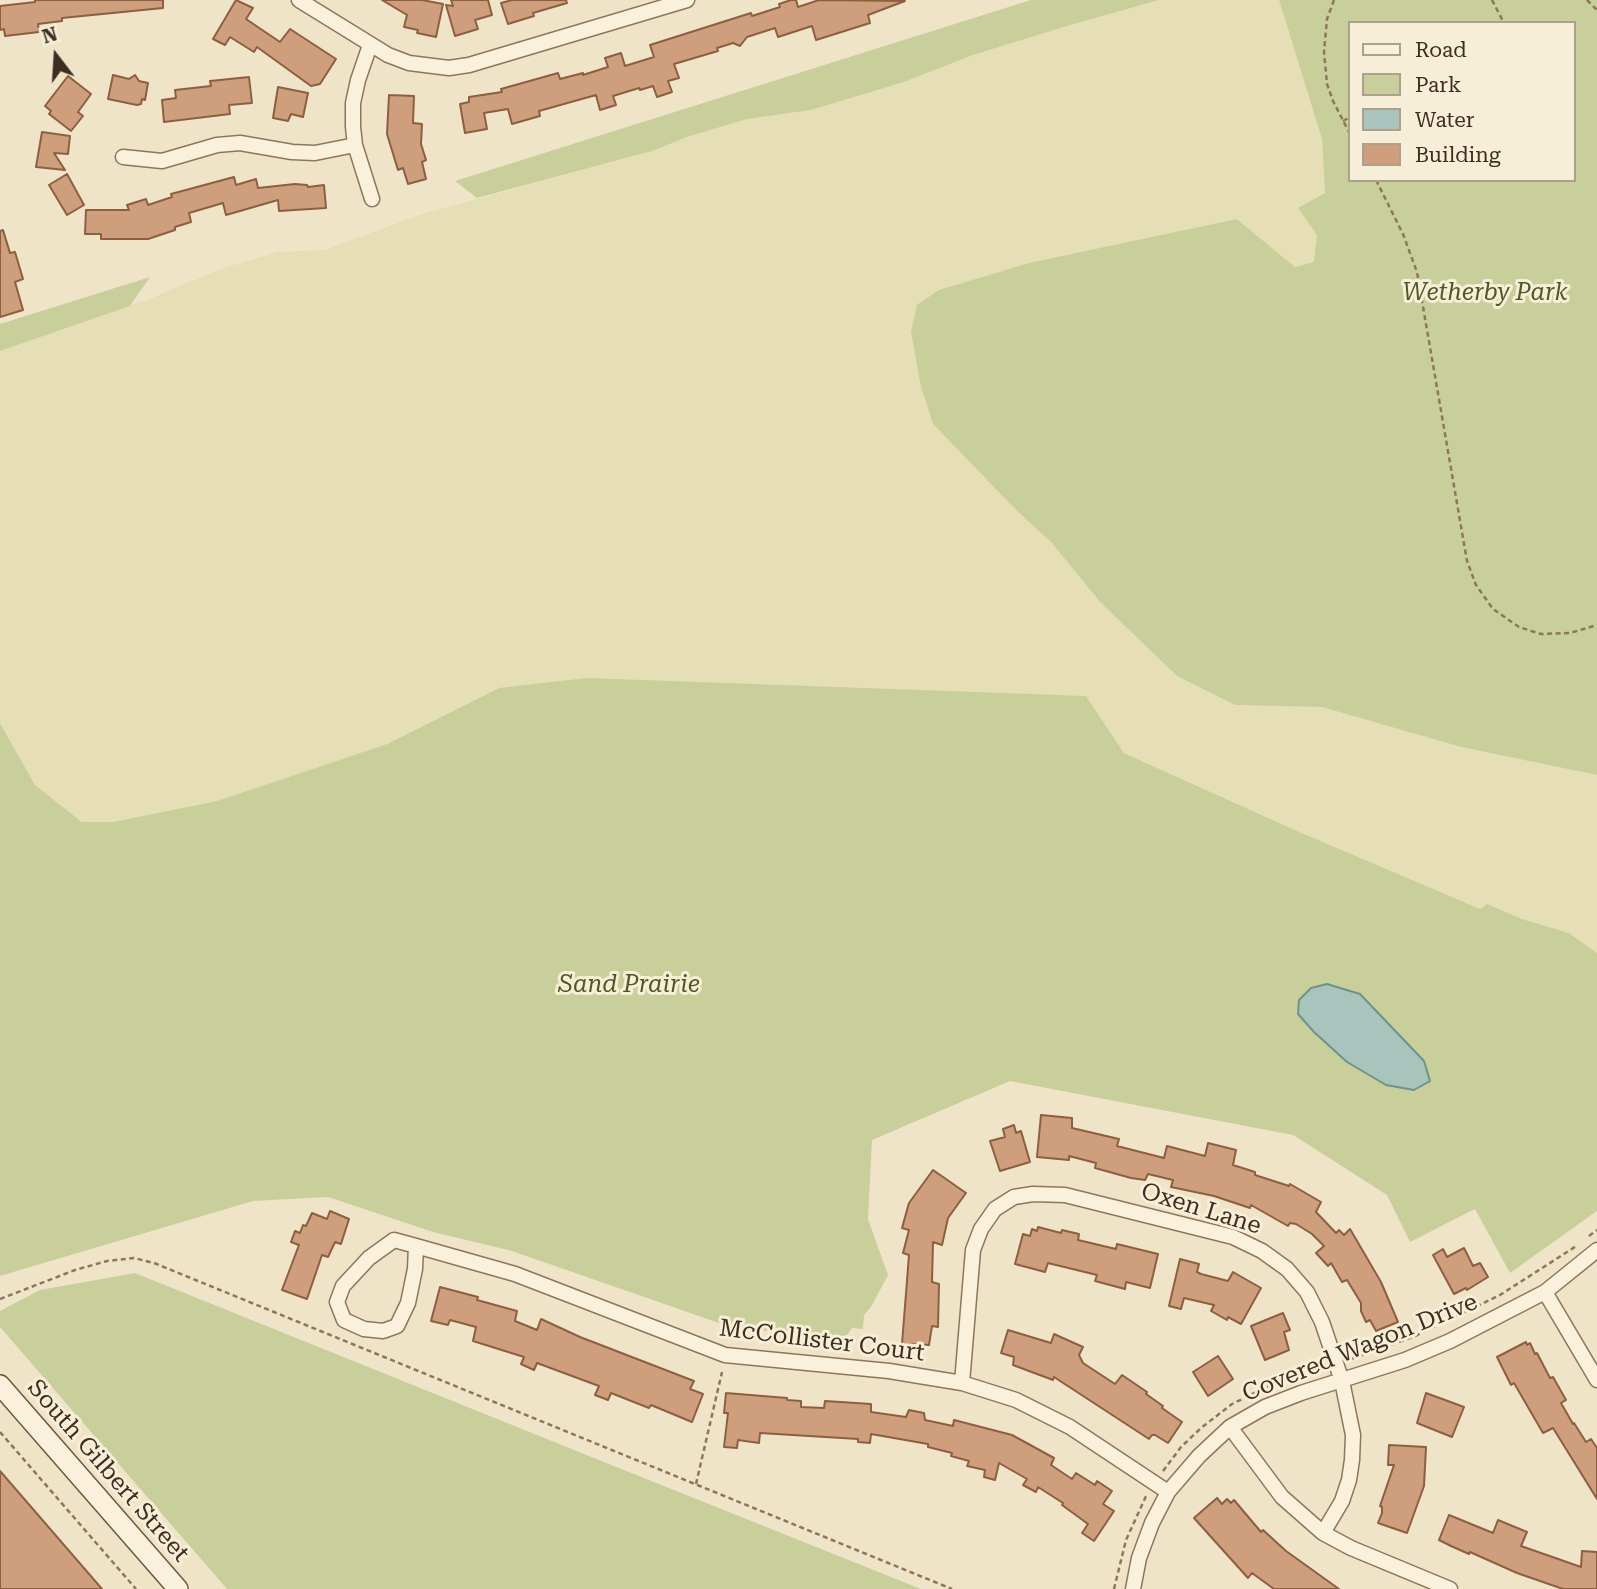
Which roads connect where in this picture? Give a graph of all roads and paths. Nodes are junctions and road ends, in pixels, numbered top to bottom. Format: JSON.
{"nodes":[{"id":1,"x":299,"y":0,"type":"edge"},
{"id":2,"x":687,"y":0,"type":"edge"},
{"id":3,"x":1334,"y":0,"type":"edge"},
{"id":4,"x":1492,"y":0,"type":"edge"},
{"id":5,"x":1587,"y":0,"type":"edge"},
{"id":6,"x":1597,"y":9,"type":"edge"},
{"id":7,"x":1503,"y":21,"type":"edge"},
{"id":8,"x":370,"y":45,"type":"junction"},
{"id":9,"x":1348,"y":118,"type":"edge"},
{"id":10,"x":1343,"y":121,"type":"junction"},
{"id":11,"x":1348,"y":130,"type":"edge"},
{"id":12,"x":355,"y":145,"type":"junction"},
{"id":13,"x":123,"y":157,"type":"dead end"},
{"id":14,"x":1377,"y":182,"type":"edge"},
{"id":15,"x":372,"y":199,"type":"dead end"},
{"id":16,"x":1597,"y":625,"type":"edge"},
{"id":17,"x":416,"y":1246,"type":"junction"},
{"id":18,"x":1597,"y":1250,"type":"edge"},
{"id":19,"x":1545,"y":1292,"type":"junction"},
{"id":20,"x":0,"y":1299,"type":"edge"},
{"id":21,"x":722,"y":1372,"type":"dead end"},
{"id":22,"x":1597,"y":1380,"type":"edge"},
{"id":23,"x":1342,"y":1381,"type":"junction"},
{"id":24,"x":962,"y":1383,"type":"junction"},
{"id":25,"x":0,"y":1385,"type":"edge"},
{"id":26,"x":1230,"y":1427,"type":"junction"},
{"id":27,"x":0,"y":1432,"type":"edge"},
{"id":28,"x":696,"y":1485,"type":"junction"},
{"id":29,"x":1168,"y":1492,"type":"junction"},
{"id":30,"x":1323,"y":1533,"type":"junction"},
{"id":31,"x":136,"y":1589,"type":"edge"},
{"id":32,"x":178,"y":1589,"type":"edge"},
{"id":33,"x":952,"y":1589,"type":"edge"},
{"id":34,"x":1133,"y":1589,"type":"edge"},
{"id":35,"x":1450,"y":1589,"type":"edge"}],
"edges":[{"from":1,"to":8,"type":"street"},
{"from":2,"to":8,"type":"street"},
{"from":3,"to":10,"type":"path"},
{"from":4,"to":7,"type":"path"},
{"from":5,"to":6,"type":"path"},
{"from":8,"to":12,"type":"street"},
{"from":9,"to":10,"type":"path"},
{"from":10,"to":11,"type":"path"},
{"from":12,"to":13,"type":"street"},
{"from":12,"to":15,"type":"street"},
{"from":14,"to":16,"type":"path"},
{"from":17,"to":17,"type":"street","name":"McCollister Court"},
{"from":17,"to":24,"type":"street","name":"McCollister Court"},
{"from":18,"to":19,"type":"street","name":"Covered Wagon Drive"},
{"from":19,"to":22,"type":"street"},
{"from":19,"to":23,"type":"street","name":"Covered Wagon Drive"},
{"from":20,"to":28,"type":"path"},
{"from":21,"to":28,"type":"path"},
{"from":23,"to":24,"type":"street","name":"Oxen Lane"},
{"from":23,"to":26,"type":"street","name":"Covered Wagon Drive"},
{"from":23,"to":30,"type":"street","name":"Oxen Lane"},
{"from":24,"to":29,"type":"street","name":"McCollister Court"},
{"from":25,"to":32,"type":"main road","name":"South Gilbert Street"},
{"from":26,"to":29,"type":"street","name":"Covered Wagon Drive"},
{"from":26,"to":30,"type":"street"},
{"from":27,"to":31,"type":"path"},
{"from":28,"to":33,"type":"path"},
{"from":29,"to":34,"type":"street","name":"Covered Wagon Drive"},
{"from":30,"to":35,"type":"street"}]}
